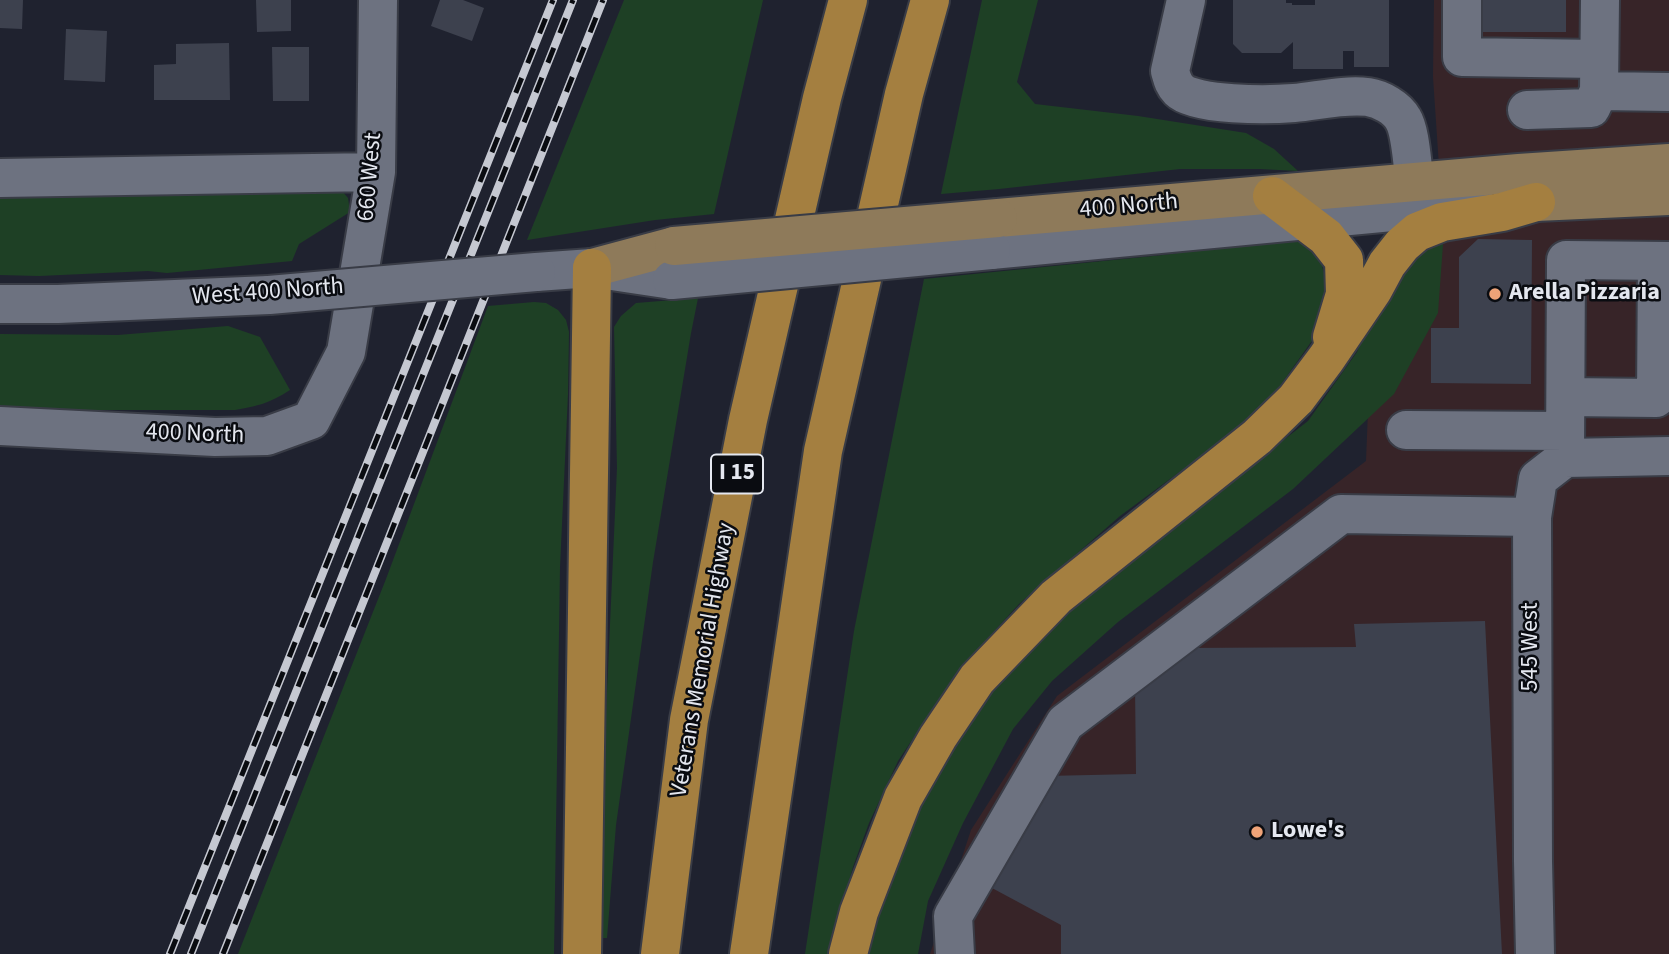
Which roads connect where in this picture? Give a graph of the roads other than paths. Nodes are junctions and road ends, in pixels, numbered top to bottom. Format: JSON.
{"nodes":[{"id":1,"x":378,"y":0,"type":"edge"},
{"id":2,"x":848,"y":0,"type":"edge"},
{"id":3,"x":930,"y":0,"type":"edge"},
{"id":4,"x":1186,"y":0,"type":"edge"},
{"id":5,"x":1462,"y":0,"type":"edge"},
{"id":6,"x":1600,"y":0,"type":"edge"},
{"id":7,"x":1599,"y":75,"type":"junction"},
{"id":8,"x":1669,"y":92,"type":"edge"},
{"id":9,"x":1527,"y":110,"type":"dead end"},
{"id":10,"x":1669,"y":163,"type":"edge"},
{"id":11,"x":376,"y":172,"type":"junction"},
{"id":12,"x":0,"y":178,"type":"edge"},
{"id":13,"x":1415,"y":182,"type":"junction"},
{"id":14,"x":1272,"y":196,"type":"junction"},
{"id":15,"x":1669,"y":196,"type":"edge"},
{"id":16,"x":1536,"y":202,"type":"junction"},
{"id":17,"x":1304,"y":220,"type":"junction"},
{"id":18,"x":994,"y":234,"type":"junction"},
{"id":19,"x":1663,"y":261,"type":"edge"},
{"id":20,"x":592,"y":268,"type":"junction"},
{"id":21,"x":536,"y":272,"type":"joint"},
{"id":22,"x":0,"y":304,"type":"edge"},
{"id":23,"x":346,"y":352,"type":"joint"},
{"id":24,"x":1326,"y":359,"type":"junction"},
{"id":25,"x":0,"y":426,"type":"edge"},
{"id":26,"x":1565,"y":429,"type":"junction"},
{"id":27,"x":1406,"y":430,"type":"dead end"},
{"id":28,"x":1669,"y":456,"type":"edge"},
{"id":29,"x":1532,"y":517,"type":"junction"},
{"id":30,"x":582,"y":954,"type":"edge"},
{"id":31,"x":660,"y":954,"type":"edge"},
{"id":32,"x":749,"y":954,"type":"edge"},
{"id":33,"x":848,"y":954,"type":"edge"},
{"id":34,"x":955,"y":954,"type":"edge"},
{"id":35,"x":1535,"y":954,"type":"edge"}],
"edges":[{"from":1,"to":11,"type":"street","name":"660 West"},
{"from":2,"to":31,"type":"highway","name":"Veterans Memorial Highway","number":"I 15"},
{"from":3,"to":32,"type":"highway"},
{"from":4,"to":13,"type":"street"},
{"from":5,"to":7,"type":"street"},
{"from":6,"to":7,"type":"street"},
{"from":7,"to":8,"type":"street"},
{"from":7,"to":9,"type":"street"},
{"from":10,"to":13,"type":"main road","name":"400 North"},
{"from":11,"to":12,"type":"street"},
{"from":11,"to":23,"type":"street","name":"660 West"},
{"from":13,"to":14,"type":"main road","name":"400 North"},
{"from":14,"to":17,"type":"highway"},
{"from":14,"to":18,"type":"main road","name":"400 North"},
{"from":15,"to":16,"type":"main road","name":"400 North"},
{"from":16,"to":17,"type":"street","name":"400 North"},
{"from":16,"to":24,"type":"highway"},
{"from":17,"to":18,"type":"street","name":"400 North"},
{"from":17,"to":24,"type":"highway"},
{"from":18,"to":20,"type":"main road","name":"400 North","bridge":true},
{"from":19,"to":26,"type":"street"},
{"from":19,"to":26,"type":"street"},
{"from":20,"to":21,"type":"street","name":"400 North"},
{"from":20,"to":30,"type":"highway"},
{"from":21,"to":22,"type":"street","name":"West 400 North","bridge":true},
{"from":23,"to":25,"type":"street","name":"400 North"},
{"from":24,"to":33,"type":"highway"},
{"from":26,"to":27,"type":"street"},
{"from":26,"to":28,"type":"street"},
{"from":26,"to":29,"type":"street","name":"545 West"},
{"from":29,"to":34,"type":"street"},
{"from":29,"to":35,"type":"street","name":"545 West"}]}
